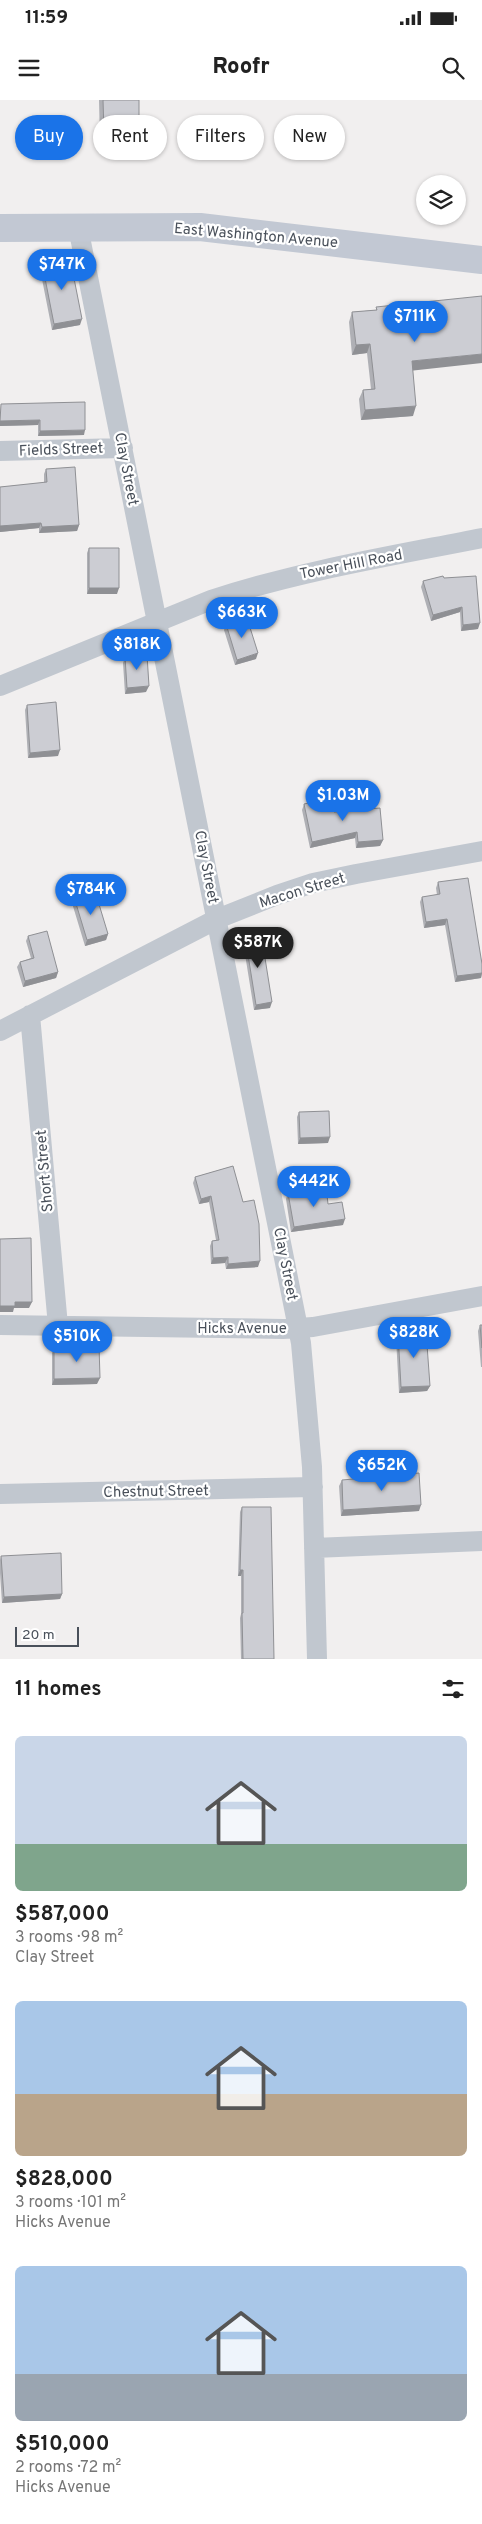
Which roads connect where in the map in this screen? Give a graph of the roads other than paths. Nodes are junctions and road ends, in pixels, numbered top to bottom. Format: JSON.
{"nodes":[{"id":1,"x":78,"y":227,"type":"junction"},
{"id":2,"x":0,"y":228,"type":"edge"},
{"id":3,"x":482,"y":260,"type":"edge"},
{"id":4,"x":123,"y":448,"type":"junction"},
{"id":5,"x":0,"y":451,"type":"edge"},
{"id":6,"x":482,"y":538,"type":"edge"},
{"id":7,"x":158,"y":621,"type":"junction"},
{"id":8,"x":0,"y":686,"type":"edge"},
{"id":9,"x":482,"y":851,"type":"edge"},
{"id":10,"x":217,"y":919,"type":"junction"},
{"id":11,"x":30,"y":1015,"type":"junction"},
{"id":12,"x":0,"y":1031,"type":"edge"},
{"id":13,"x":482,"y":1296,"type":"edge"},
{"id":14,"x":0,"y":1325,"type":"edge"},
{"id":15,"x":58,"y":1326,"type":"junction"},
{"id":16,"x":298,"y":1328,"type":"junction"},
{"id":17,"x":313,"y":1487,"type":"junction"},
{"id":18,"x":0,"y":1494,"type":"edge"},
{"id":19,"x":482,"y":1541,"type":"edge"},
{"id":20,"x":314,"y":1548,"type":"junction"},
{"id":21,"x":317,"y":1659,"type":"edge"}],
"edges":[{"from":1,"to":2,"type":"street","name":"East Washington Avenue"},
{"from":1,"to":3,"type":"street","name":"East Washington Avenue"},
{"from":1,"to":4,"type":"street","name":"Clay Street"},
{"from":4,"to":5,"type":"street","name":"Fields Street"},
{"from":4,"to":7,"type":"street","name":"Clay Street"},
{"from":6,"to":7,"type":"street","name":"Tower Hill Road"},
{"from":7,"to":8,"type":"street","name":"Tower Hill Road"},
{"from":7,"to":10,"type":"street","name":"Clay Street"},
{"from":9,"to":10,"type":"street","name":"Macon Street"},
{"from":10,"to":11,"type":"street","name":"Macon Street"},
{"from":10,"to":16,"type":"street","name":"Clay Street"},
{"from":11,"to":12,"type":"street","name":"Macon Street"},
{"from":11,"to":15,"type":"street","name":"Short Street"},
{"from":13,"to":16,"type":"street","name":"Hicks Avenue"},
{"from":14,"to":15,"type":"street","name":"Hicks Avenue"},
{"from":15,"to":16,"type":"street","name":"Hicks Avenue"},
{"from":16,"to":17,"type":"street","name":"Clay Street"},
{"from":17,"to":18,"type":"street","name":"Chestnut Street"},
{"from":17,"to":20,"type":"street","name":"Clay Street"},
{"from":19,"to":20,"type":"street"},
{"from":20,"to":21,"type":"street","name":"Clay Street"}]}
